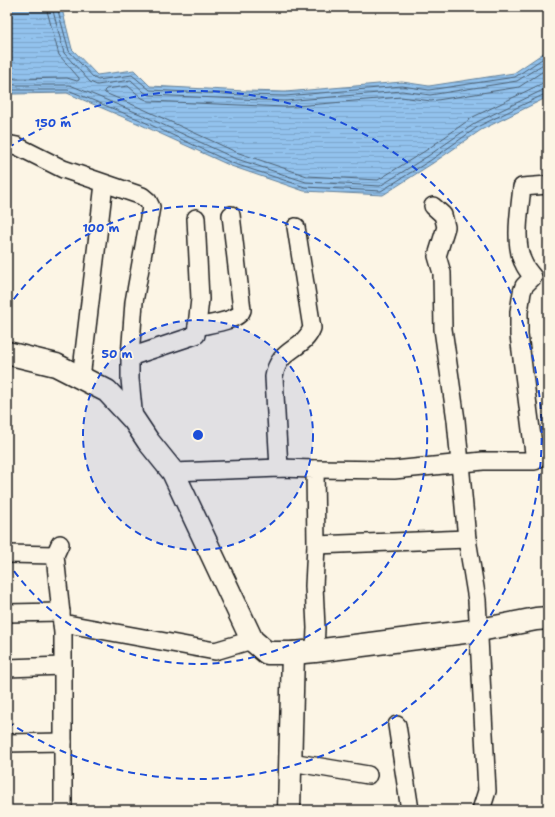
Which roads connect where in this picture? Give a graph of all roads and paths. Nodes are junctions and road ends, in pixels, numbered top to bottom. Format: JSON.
{"nodes":[{"id":1,"x":7,"y":144,"type":"edge"},
{"id":2,"x":104,"y":184,"type":"junction"},
{"id":3,"x":548,"y":185,"type":"edge"},
{"id":4,"x":433,"y":206,"type":"dead end"},
{"id":5,"x":231,"y":215,"type":"dead end"},
{"id":6,"x":196,"y":218,"type":"dead end"},
{"id":7,"x":296,"y":227,"type":"dead end"},
{"id":8,"x":541,"y":276,"type":"edge"},
{"id":9,"x":197,"y":327,"type":"junction"},
{"id":10,"x":7,"y":353,"type":"edge"},
{"id":11,"x":130,"y":358,"type":"junction"},
{"id":12,"x":81,"y":378,"type":"junction"},
{"id":13,"x":134,"y":420,"type":"junction"},
{"id":14,"x":542,"y":460,"type":"edge"},
{"id":15,"x":460,"y":463,"type":"junction"},
{"id":16,"x":279,"y":468,"type":"junction"},
{"id":17,"x":315,"y":469,"type":"junction"},
{"id":18,"x":173,"y":472,"type":"junction"},
{"id":19,"x":467,"y":539,"type":"junction"},
{"id":20,"x":316,"y":545,"type":"junction"},
{"id":21,"x":7,"y":554,"type":"edge"},
{"id":22,"x":7,"y":613,"type":"edge"},
{"id":23,"x":62,"y":618,"type":"junction"},
{"id":24,"x":548,"y":618,"type":"edge"},
{"id":25,"x":480,"y":630,"type":"junction"},
{"id":26,"x":252,"y":640,"type":"junction"},
{"id":27,"x":315,"y":651,"type":"junction"},
{"id":28,"x":293,"y":654,"type":"junction"},
{"id":29,"x":63,"y":666,"type":"junction"},
{"id":30,"x":7,"y":668,"type":"edge"},
{"id":31,"x":397,"y":725,"type":"dead end"},
{"id":32,"x":63,"y":742,"type":"junction"},
{"id":33,"x":7,"y":743,"type":"edge"},
{"id":34,"x":291,"y":762,"type":"junction"},
{"id":35,"x":368,"y":775,"type":"dead end"},
{"id":36,"x":63,"y":810,"type":"edge"},
{"id":37,"x":289,"y":810,"type":"edge"},
{"id":38,"x":410,"y":810,"type":"edge"},
{"id":39,"x":481,"y":810,"type":"edge"}],
"edges":[{"from":1,"to":2,"type":"street"},
{"from":2,"to":11,"type":"street"},
{"from":2,"to":12,"type":"street"},
{"from":3,"to":8,"type":"street"},
{"from":4,"to":15,"type":"street"},
{"from":5,"to":9,"type":"street"},
{"from":6,"to":9,"type":"street"},
{"from":7,"to":16,"type":"street"},
{"from":8,"to":14,"type":"street"},
{"from":9,"to":11,"type":"street"},
{"from":10,"to":12,"type":"main road"},
{"from":11,"to":13,"type":"street"},
{"from":12,"to":13,"type":"main road"},
{"from":13,"to":18,"type":"main road"},
{"from":14,"to":15,"type":"street"},
{"from":15,"to":17,"type":"street"},
{"from":15,"to":19,"type":"street"},
{"from":16,"to":17,"type":"street"},
{"from":16,"to":18,"type":"street"},
{"from":17,"to":20,"type":"street"},
{"from":18,"to":26,"type":"main road"},
{"from":19,"to":20,"type":"street"},
{"from":19,"to":25,"type":"street"},
{"from":20,"to":27,"type":"street"},
{"from":21,"to":23,"type":"street"},
{"from":22,"to":23,"type":"street"},
{"from":23,"to":26,"type":"street"},
{"from":23,"to":29,"type":"street"},
{"from":24,"to":25,"type":"main road"},
{"from":25,"to":27,"type":"main road"},
{"from":25,"to":39,"type":"street"},
{"from":26,"to":28,"type":"main road"},
{"from":27,"to":28,"type":"main road"},
{"from":28,"to":34,"type":"main road"},
{"from":29,"to":30,"type":"street"},
{"from":29,"to":32,"type":"street"},
{"from":31,"to":38,"type":"street"},
{"from":32,"to":33,"type":"street"},
{"from":32,"to":36,"type":"street"},
{"from":34,"to":35,"type":"street"},
{"from":34,"to":37,"type":"main road"}]}
